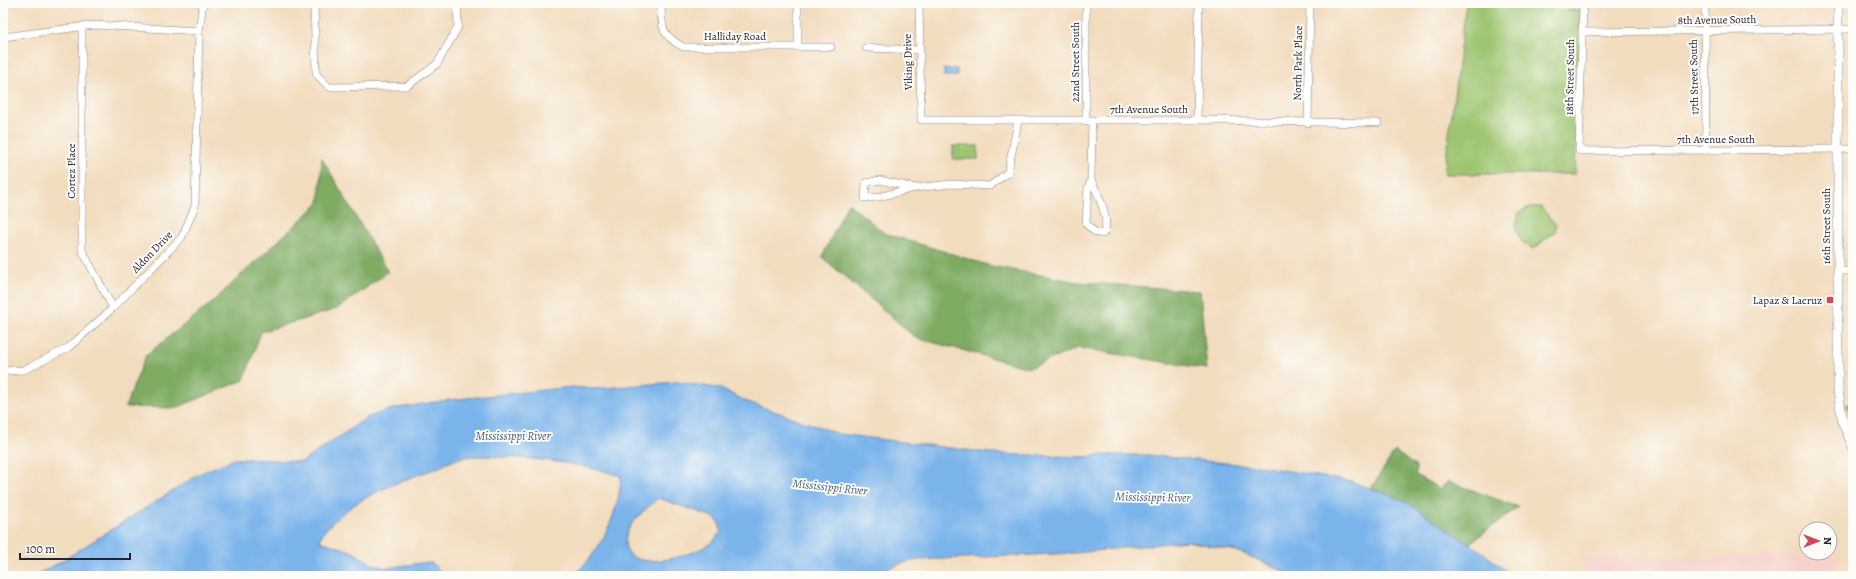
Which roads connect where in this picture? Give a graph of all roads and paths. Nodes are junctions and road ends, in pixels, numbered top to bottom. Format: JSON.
{"nodes":[{"id":1,"x":203,"y":3,"type":"edge"},
{"id":2,"x":314,"y":3,"type":"edge"},
{"id":3,"x":457,"y":3,"type":"edge"},
{"id":4,"x":661,"y":3,"type":"edge"},
{"id":5,"x":798,"y":3,"type":"edge"},
{"id":6,"x":919,"y":3,"type":"edge"},
{"id":7,"x":1086,"y":3,"type":"edge"},
{"id":8,"x":1199,"y":3,"type":"edge"},
{"id":9,"x":1310,"y":3,"type":"edge"},
{"id":10,"x":1583,"y":3,"type":"edge"},
{"id":11,"x":1705,"y":3,"type":"edge"},
{"id":12,"x":1838,"y":3,"type":"edge"},
{"id":13,"x":82,"y":26,"type":"junction"},
{"id":14,"x":1838,"y":29,"type":"junction"},
{"id":15,"x":1853,"y":29,"type":"edge"},
{"id":16,"x":199,"y":31,"type":"junction"},
{"id":17,"x":1705,"y":31,"type":"junction"},
{"id":18,"x":1582,"y":32,"type":"junction"},
{"id":19,"x":3,"y":37,"type":"edge"},
{"id":20,"x":798,"y":47,"type":"junction"},
{"id":21,"x":831,"y":47,"type":"dead end"},
{"id":22,"x":866,"y":48,"type":"dead end"},
{"id":23,"x":918,"y":50,"type":"junction"},
{"id":24,"x":921,"y":120,"type":"joint"},
{"id":25,"x":1198,"y":120,"type":"junction"},
{"id":26,"x":1018,"y":121,"type":"junction"},
{"id":27,"x":1089,"y":121,"type":"junction"},
{"id":28,"x":1308,"y":123,"type":"junction"},
{"id":29,"x":1378,"y":123,"type":"dead end"},
{"id":30,"x":1838,"y":149,"type":"junction"},
{"id":31,"x":1853,"y":149,"type":"edge"},
{"id":32,"x":1706,"y":150,"type":"junction"},
{"id":33,"x":1579,"y":151,"type":"joint"},
{"id":34,"x":1091,"y":180,"type":"junction"},
{"id":35,"x":915,"y":188,"type":"junction"},
{"id":36,"x":1838,"y":271,"type":"junction"},
{"id":37,"x":1853,"y":271,"type":"edge"},
{"id":38,"x":113,"y":308,"type":"junction"},
{"id":39,"x":3,"y":371,"type":"edge"},
{"id":40,"x":1853,"y":447,"type":"edge"}],
"edges":[{"from":1,"to":16,"type":"street","name":"Aldon Drive"},
{"from":2,"to":3,"type":"street"},
{"from":4,"to":20,"type":"street","name":"Halliday Road"},
{"from":5,"to":20,"type":"street"},
{"from":6,"to":23,"type":"street","name":"Viking Drive"},
{"from":7,"to":27,"type":"street","name":"22nd Street South"},
{"from":8,"to":25,"type":"street"},
{"from":9,"to":28,"type":"street","name":"North Park Place"},
{"from":10,"to":18,"type":"street","name":"18th Street South"},
{"from":11,"to":17,"type":"street","name":"17th Street South"},
{"from":12,"to":14,"type":"street","name":"16th Street South"},
{"from":13,"to":16,"type":"street"},
{"from":13,"to":19,"type":"street"},
{"from":13,"to":38,"type":"street","name":"Cortez Place"},
{"from":14,"to":15,"type":"street","name":"8th Avenue South"},
{"from":14,"to":17,"type":"street","name":"8th Avenue South"},
{"from":14,"to":30,"type":"street","name":"16th Street South"},
{"from":16,"to":38,"type":"street","name":"Aldon Drive"},
{"from":17,"to":18,"type":"street","name":"8th Avenue South"},
{"from":17,"to":32,"type":"street","name":"17th Street South"},
{"from":18,"to":33,"type":"street","name":"18th Street South"},
{"from":20,"to":21,"type":"street","name":"Halliday Road"},
{"from":22,"to":23,"type":"street"},
{"from":23,"to":24,"type":"street","name":"Viking Drive"},
{"from":24,"to":26,"type":"street","name":"7th Avenue South"},
{"from":25,"to":27,"type":"street","name":"7th Avenue South"},
{"from":25,"to":28,"type":"street","name":"7th Avenue South"},
{"from":26,"to":27,"type":"street","name":"7th Avenue South"},
{"from":26,"to":35,"type":"street"},
{"from":27,"to":34,"type":"street","name":"22nd Street South"},
{"from":28,"to":29,"type":"street","name":"7th Avenue South"},
{"from":30,"to":31,"type":"street","name":"7th Avenue South"},
{"from":30,"to":32,"type":"street","name":"7th Avenue South"},
{"from":30,"to":36,"type":"street","name":"16th Street South"},
{"from":32,"to":33,"type":"street","name":"7th Avenue South"},
{"from":34,"to":34,"type":"street","name":"22nd Street South"},
{"from":35,"to":35,"type":"street"},
{"from":36,"to":37,"type":"street"},
{"from":36,"to":40,"type":"street","name":"16th Street South"},
{"from":38,"to":39,"type":"street","name":"Aldon Drive"}]}
